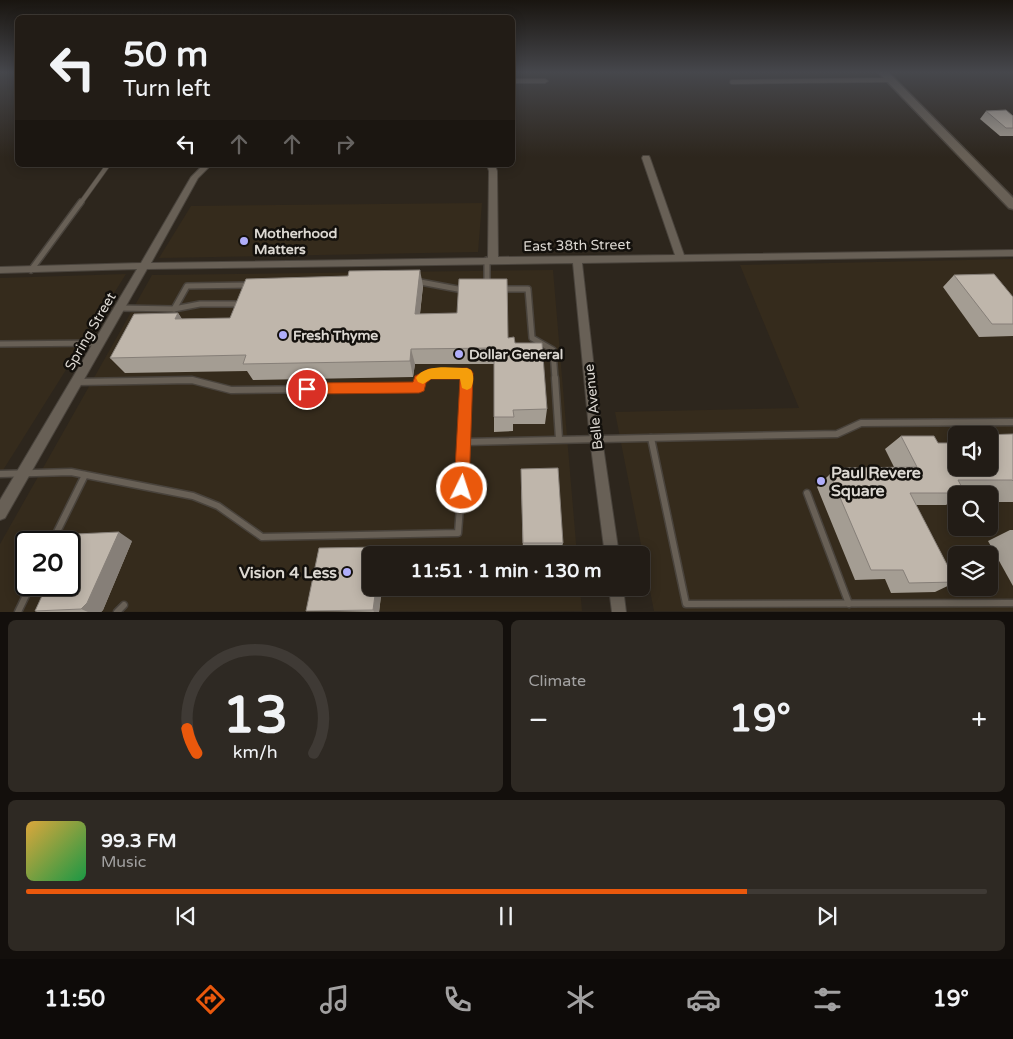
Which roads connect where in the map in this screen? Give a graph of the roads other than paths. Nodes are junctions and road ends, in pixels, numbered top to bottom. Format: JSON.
{"nodes":[{"id":1,"x":911,"y":101,"type":"edge"},
{"id":2,"x":646,"y":158,"type":"dead end"},
{"id":3,"x":107,"y":167,"type":"edge"},
{"id":4,"x":205,"y":167,"type":"edge"},
{"id":5,"x":492,"y":167,"type":"edge"},
{"id":6,"x":1013,"y":205,"type":"edge"},
{"id":7,"x":1013,"y":253,"type":"edge"},
{"id":8,"x":680,"y":257,"type":"junction"},
{"id":9,"x":577,"y":259,"type":"junction"},
{"id":10,"x":490,"y":260,"type":"junction"},
{"id":11,"x":142,"y":266,"type":"junction"},
{"id":12,"x":0,"y":270,"type":"edge"},
{"id":13,"x":31,"y":270,"type":"junction"},
{"id":14,"x":411,"y":281,"type":"edge"},
{"id":15,"x":256,"y":285,"type":"edge"},
{"id":16,"x":470,"y":290,"type":"edge"},
{"id":17,"x":478,"y":290,"type":"edge"},
{"id":18,"x":487,"y":290,"type":"junction"},
{"id":19,"x":235,"y":304,"type":"edge"},
{"id":20,"x":120,"y":308,"type":"junction"},
{"id":21,"x":174,"y":308,"type":"junction"},
{"id":22,"x":99,"y":343,"type":"junction"},
{"id":23,"x":0,"y":344,"type":"edge"},
{"id":24,"x":77,"y":382,"type":"junction"},
{"id":25,"x":1013,"y":423,"type":"edge"},
{"id":26,"x":651,"y":438,"type":"junction"},
{"id":27,"x":559,"y":439,"type":"junction"},
{"id":28,"x":596,"y":439,"type":"junction"},
{"id":29,"x":465,"y":442,"type":"junction"},
{"id":30,"x":0,"y":474,"type":"edge"},
{"id":31,"x":23,"y":474,"type":"junction"},
{"id":32,"x":85,"y":475,"type":"junction"},
{"id":33,"x":807,"y":493,"type":"dead end"},
{"id":34,"x":0,"y":513,"type":"edge"},
{"id":35,"x":57,"y":531,"type":"edge"},
{"id":36,"x":611,"y":546,"type":"edge"},
{"id":37,"x":26,"y":596,"type":"edge"},
{"id":38,"x":617,"y":596,"type":"edge"},
{"id":39,"x":1013,"y":603,"type":"edge"},
{"id":40,"x":849,"y":604,"type":"junction"},
{"id":41,"x":124,"y":605,"type":"dead end"},
{"id":42,"x":18,"y":612,"type":"edge"},
{"id":43,"x":117,"y":612,"type":"edge"},
{"id":44,"x":620,"y":612,"type":"edge"}],
"edges":[{"from":1,"to":6,"type":"main road"},
{"from":2,"to":8,"type":"street"},
{"from":3,"to":13,"type":"lane"},
{"from":4,"to":11,"type":"street","name":"Spring Street"},
{"from":5,"to":10,"type":"street"},
{"from":7,"to":8,"type":"street","name":"East 38th Street"},
{"from":8,"to":9,"type":"street","name":"East 38th Street"},
{"from":9,"to":10,"type":"street","name":"East 38th Street"},
{"from":9,"to":28,"type":"street","name":"Belle Avenue"},
{"from":10,"to":11,"type":"street","name":"East 38th Street"},
{"from":10,"to":18,"type":"lane"},
{"from":11,"to":13,"type":"street","name":"East 38th Street"},
{"from":11,"to":20,"type":"street","name":"Spring Street"},
{"from":12,"to":13,"type":"street","name":"East 38th Street"},
{"from":14,"to":16,"type":"lane"},
{"from":15,"to":21,"type":"lane"},
{"from":17,"to":18,"type":"lane"},
{"from":18,"to":27,"type":"lane"},
{"from":19,"to":21,"type":"lane"},
{"from":20,"to":21,"type":"lane"},
{"from":20,"to":22,"type":"street","name":"Spring Street"},
{"from":22,"to":23,"type":"lane"},
{"from":22,"to":24,"type":"street","name":"Spring Street"},
{"from":24,"to":29,"type":"lane"},
{"from":24,"to":31,"type":"street","name":"Spring Street"},
{"from":25,"to":26,"type":"lane"},
{"from":26,"to":28,"type":"lane"},
{"from":26,"to":40,"type":"lane"},
{"from":27,"to":28,"type":"lane"},
{"from":27,"to":29,"type":"lane"},
{"from":28,"to":36,"type":"street","name":"Belle Avenue"},
{"from":29,"to":32,"type":"lane"},
{"from":30,"to":31,"type":"lane"},
{"from":31,"to":32,"type":"lane"},
{"from":31,"to":34,"type":"street","name":"Spring Street"},
{"from":32,"to":35,"type":"lane"},
{"from":33,"to":40,"type":"lane"},
{"from":37,"to":42,"type":"lane"},
{"from":38,"to":44,"type":"street"},
{"from":39,"to":40,"type":"lane"},
{"from":41,"to":43,"type":"lane"}]}
